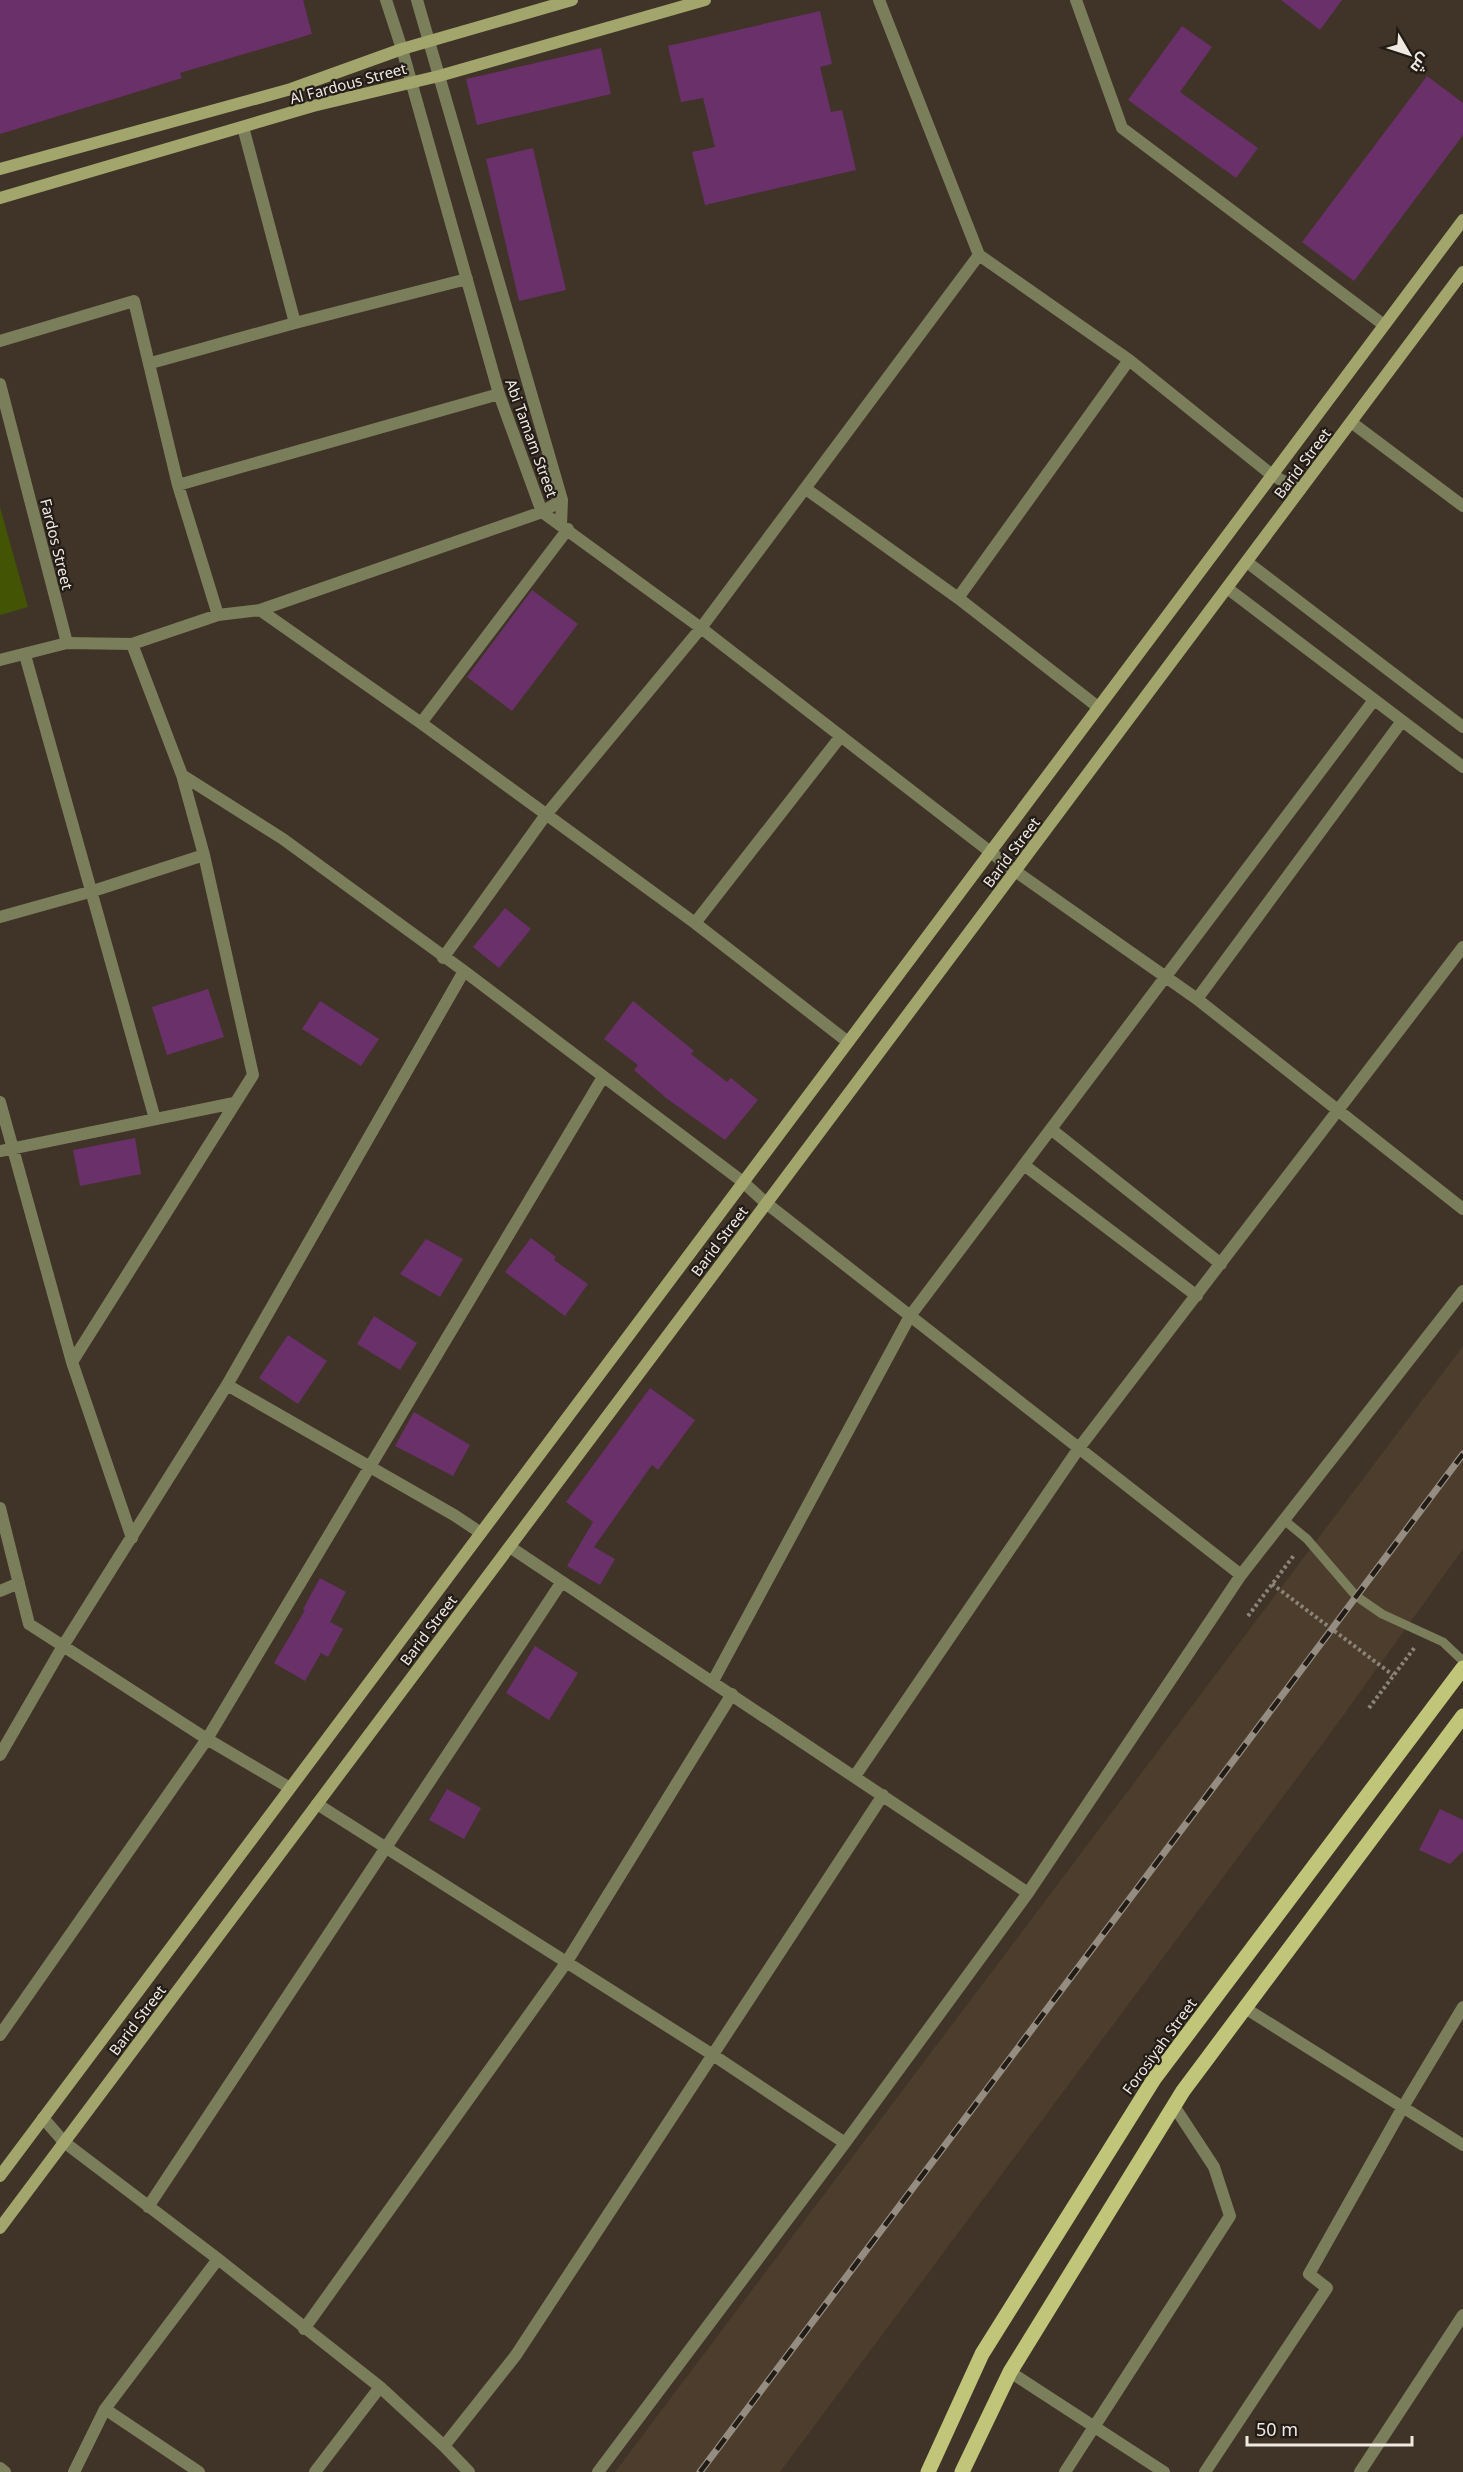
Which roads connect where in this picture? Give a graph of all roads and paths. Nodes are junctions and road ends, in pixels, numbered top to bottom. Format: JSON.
{"nodes":[{"id":1,"x":386,"y":0,"type":"edge"},
{"id":2,"x":417,"y":0,"type":"edge"},
{"id":3,"x":572,"y":0,"type":"edge"},
{"id":4,"x":705,"y":0,"type":"edge"},
{"id":5,"x":879,"y":0,"type":"edge"},
{"id":6,"x":1076,"y":0,"type":"edge"},
{"id":7,"x":429,"y":42,"type":"junction"},
{"id":8,"x":402,"y":49,"type":"junction"},
{"id":9,"x":439,"y":76,"type":"junction"},
{"id":10,"x":411,"y":81,"type":"junction"},
{"id":11,"x":243,"y":127,"type":"junction"},
{"id":12,"x":0,"y":169,"type":"edge"},
{"id":13,"x":0,"y":198,"type":"edge"},
{"id":14,"x":1463,"y":220,"type":"edge"},
{"id":15,"x":979,"y":255,"type":"junction"},
{"id":16,"x":1463,"y":272,"type":"edge"},
{"id":17,"x":466,"y":279,"type":"junction"},
{"id":18,"x":295,"y":323,"type":"junction"},
{"id":19,"x":1384,"y":325,"type":"junction"},
{"id":20,"x":0,"y":341,"type":"edge"},
{"id":21,"x":1129,"y":360,"type":"junction"},
{"id":22,"x":151,"y":363,"type":"junction"},
{"id":23,"x":0,"y":384,"type":"edge"},
{"id":24,"x":499,"y":394,"type":"junction"},
{"id":25,"x":1351,"y":422,"type":"junction"},
{"id":26,"x":1272,"y":475,"type":"junction"},
{"id":27,"x":178,"y":486,"type":"junction"},
{"id":28,"x":806,"y":489,"type":"junction"},
{"id":29,"x":1300,"y":490,"type":"junction"},
{"id":30,"x":562,"y":500,"type":"junction"},
{"id":31,"x":1463,"y":506,"type":"edge"},
{"id":32,"x":542,"y":512,"type":"junction"},
{"id":33,"x":565,"y":527,"type":"junction"},
{"id":34,"x":1247,"y":562,"type":"junction"},
{"id":35,"x":1227,"y":588,"type":"junction"},
{"id":36,"x":958,"y":598,"type":"junction"},
{"id":37,"x":260,"y":610,"type":"junction"},
{"id":38,"x":219,"y":615,"type":"junction"},
{"id":39,"x":701,"y":628,"type":"junction"},
{"id":40,"x":67,"y":644,"type":"junction"},
{"id":41,"x":132,"y":644,"type":"junction"},
{"id":42,"x":25,"y":655,"type":"junction"},
{"id":43,"x":0,"y":660,"type":"edge"},
{"id":44,"x":1374,"y":700,"type":"junction"},
{"id":45,"x":1098,"y":707,"type":"junction"},
{"id":46,"x":1402,"y":721,"type":"junction"},
{"id":47,"x":421,"y":723,"type":"junction"},
{"id":48,"x":1463,"y":727,"type":"edge"},
{"id":49,"x":841,"y":736,"type":"junction"},
{"id":50,"x":1463,"y":768,"type":"edge"},
{"id":51,"x":182,"y":775,"type":"junction"},
{"id":52,"x":545,"y":816,"type":"junction"},
{"id":53,"x":991,"y":851,"type":"junction"},
{"id":54,"x":204,"y":855,"type":"junction"},
{"id":55,"x":1015,"y":871,"type":"junction"},
{"id":56,"x":93,"y":891,"type":"junction"},
{"id":57,"x":0,"y":916,"type":"edge"},
{"id":58,"x":695,"y":923,"type":"junction"},
{"id":59,"x":1463,"y":947,"type":"edge"},
{"id":60,"x":443,"y":958,"type":"junction"},
{"id":61,"x":464,"y":971,"type":"junction"},
{"id":62,"x":1166,"y":978,"type":"junction"},
{"id":63,"x":1197,"y":999,"type":"junction"},
{"id":64,"x":848,"y":1042,"type":"junction"},
{"id":65,"x":603,"y":1077,"type":"junction"},
{"id":66,"x":0,"y":1102,"type":"edge"},
{"id":67,"x":234,"y":1103,"type":"junction"},
{"id":68,"x":1337,"y":1111,"type":"junction"},
{"id":69,"x":155,"y":1119,"type":"junction"},
{"id":70,"x":1052,"y":1130,"type":"junction"},
{"id":71,"x":6,"y":1150,"type":"edge"},
{"id":72,"x":1024,"y":1166,"type":"junction"},
{"id":73,"x":743,"y":1182,"type":"junction"},
{"id":74,"x":766,"y":1203,"type":"junction"},
{"id":75,"x":1463,"y":1209,"type":"edge"},
{"id":76,"x":1221,"y":1264,"type":"junction"},
{"id":77,"x":1463,"y":1291,"type":"edge"},
{"id":78,"x":1197,"y":1296,"type":"junction"},
{"id":79,"x":910,"y":1316,"type":"junction"},
{"id":80,"x":72,"y":1362,"type":"junction"},
{"id":81,"x":227,"y":1385,"type":"junction"},
{"id":82,"x":1079,"y":1448,"type":"junction"},
{"id":83,"x":371,"y":1467,"type":"junction"},
{"id":84,"x":0,"y":1508,"type":"edge"},
{"id":85,"x":1284,"y":1520,"type":"junction"},
{"id":86,"x":481,"y":1533,"type":"junction"},
{"id":87,"x":132,"y":1538,"type":"junction"},
{"id":88,"x":510,"y":1547,"type":"junction"},
{"id":89,"x":1295,"y":1554,"type":"dead end"},
{"id":90,"x":1240,"y":1575,"type":"junction"},
{"id":91,"x":19,"y":1583,"type":"junction"},
{"id":92,"x":561,"y":1583,"type":"junction"},
{"id":93,"x":1272,"y":1584,"type":"junction"},
{"id":94,"x":0,"y":1591,"type":"edge"},
{"id":95,"x":1248,"y":1616,"type":"dead end"},
{"id":96,"x":63,"y":1646,"type":"junction"},
{"id":97,"x":1414,"y":1647,"type":"dead end"},
{"id":98,"x":1463,"y":1660,"type":"edge"},
{"id":99,"x":1463,"y":1668,"type":"edge"},
{"id":100,"x":1393,"y":1676,"type":"junction"},
{"id":101,"x":713,"y":1681,"type":"junction"},
{"id":102,"x":732,"y":1694,"type":"junction"},
{"id":103,"x":1369,"y":1708,"type":"dead end"},
{"id":104,"x":1463,"y":1716,"type":"edge"},
{"id":105,"x":4,"y":1738,"type":"edge"},
{"id":106,"x":207,"y":1739,"type":"junction"},
{"id":107,"x":0,"y":1755,"type":"edge"},
{"id":108,"x":855,"y":1776,"type":"junction"},
{"id":109,"x":290,"y":1788,"type":"junction"},
{"id":110,"x":883,"y":1795,"type":"junction"},
{"id":111,"x":317,"y":1804,"type":"junction"},
{"id":112,"x":385,"y":1848,"type":"junction"},
{"id":113,"x":1028,"y":1893,"type":"junction"},
{"id":114,"x":566,"y":1962,"type":"junction"},
{"id":115,"x":1463,"y":2007,"type":"edge"},
{"id":116,"x":1245,"y":2008,"type":"junction"},
{"id":117,"x":0,"y":2035,"type":"edge"},
{"id":118,"x":713,"y":2055,"type":"junction"},
{"id":119,"x":1174,"y":2106,"type":"junction"},
{"id":120,"x":1403,"y":2108,"type":"junction"},
{"id":121,"x":43,"y":2118,"type":"junction"},
{"id":122,"x":64,"y":2142,"type":"junction"},
{"id":123,"x":845,"y":2144,"type":"junction"},
{"id":124,"x":1463,"y":2145,"type":"edge"},
{"id":125,"x":0,"y":2176,"type":"edge"},
{"id":126,"x":148,"y":2207,"type":"junction"},
{"id":127,"x":0,"y":2228,"type":"edge"},
{"id":128,"x":218,"y":2259,"type":"junction"},
{"id":129,"x":1463,"y":2315,"type":"edge"},
{"id":130,"x":304,"y":2329,"type":"junction"},
{"id":131,"x":1010,"y":2372,"type":"junction"},
{"id":132,"x":380,"y":2387,"type":"junction"},
{"id":133,"x":105,"y":2409,"type":"junction"},
{"id":134,"x":1095,"y":2426,"type":"junction"},
{"id":135,"x":444,"y":2446,"type":"junction"},
{"id":136,"x":0,"y":2468,"type":"edge"},
{"id":137,"x":5,"y":2472,"type":"edge"},
{"id":138,"x":74,"y":2472,"type":"edge"},
{"id":139,"x":199,"y":2472,"type":"edge"},
{"id":140,"x":315,"y":2472,"type":"edge"},
{"id":141,"x":469,"y":2472,"type":"edge"},
{"id":142,"x":598,"y":2472,"type":"edge"},
{"id":143,"x":928,"y":2472,"type":"edge"},
{"id":144,"x":962,"y":2472,"type":"edge"},
{"id":145,"x":1065,"y":2472,"type":"edge"},
{"id":146,"x":1164,"y":2472,"type":"edge"},
{"id":147,"x":1205,"y":2472,"type":"edge"},
{"id":148,"x":1360,"y":2472,"type":"edge"}],
"edges":[{"from":1,"to":8,"type":"street","name":"Abi Tamam Street"},
{"from":2,"to":7,"type":"street","name":"Abi Tamam Street"},
{"from":3,"to":7,"type":"main road","name":"Al Fardous Street"},
{"from":4,"to":9,"type":"main road","name":"Al Fardous Street"},
{"from":5,"to":15,"type":"street"},
{"from":6,"to":19,"type":"street"},
{"from":7,"to":8,"type":"main road","name":"Al Fardous Street"},
{"from":7,"to":9,"type":"street","name":"Abi Tamam Street"},
{"from":8,"to":10,"type":"street","name":"Abi Tamam Street"},
{"from":8,"to":12,"type":"main road","name":"Al Fardous Street"},
{"from":9,"to":10,"type":"main road","name":"Al Fardous Street"},
{"from":9,"to":30,"type":"street","name":"Abi Tamam Street"},
{"from":10,"to":11,"type":"main road","name":"Al Fardous Street"},
{"from":10,"to":17,"type":"street","name":"Abi Tamam Street"},
{"from":11,"to":13,"type":"main road","name":"Al Fardous Street"},
{"from":11,"to":18,"type":"street"},
{"from":14,"to":19,"type":"main road","name":"Barid Street"},
{"from":15,"to":21,"type":"street"},
{"from":15,"to":28,"type":"street"},
{"from":16,"to":25,"type":"main road","name":"Barid Street"},
{"from":17,"to":18,"type":"street"},
{"from":17,"to":24,"type":"street","name":"Abi Tamam Street"},
{"from":18,"to":22,"type":"street"},
{"from":19,"to":26,"type":"main road","name":"Barid Street"},
{"from":20,"to":22,"type":"street"},
{"from":21,"to":26,"type":"street"},
{"from":21,"to":36,"type":"street"},
{"from":22,"to":27,"type":"street"},
{"from":23,"to":40,"type":"street","name":"Fardos Street"},
{"from":24,"to":27,"type":"street"},
{"from":24,"to":32,"type":"street","name":"Abi Tamam Street"},
{"from":25,"to":29,"type":"main road","name":"Barid Street"},
{"from":25,"to":31,"type":"street"},
{"from":26,"to":29,"type":"street"},
{"from":26,"to":45,"type":"main road","name":"Barid Street"},
{"from":27,"to":38,"type":"street"},
{"from":28,"to":36,"type":"street"},
{"from":28,"to":39,"type":"street"},
{"from":29,"to":34,"type":"main road","name":"Barid Street"},
{"from":30,"to":32,"type":"street"},
{"from":30,"to":33,"type":"street","name":"Abi Tamam Street"},
{"from":32,"to":33,"type":"street","name":"Abi Tamam Street"},
{"from":32,"to":37,"type":"street"},
{"from":33,"to":39,"type":"street"},
{"from":33,"to":47,"type":"street"},
{"from":34,"to":35,"type":"main road","name":"Barid Street"},
{"from":34,"to":48,"type":"street"},
{"from":35,"to":44,"type":"street"},
{"from":35,"to":55,"type":"main road","name":"Barid Street"},
{"from":36,"to":45,"type":"street"},
{"from":37,"to":38,"type":"street"},
{"from":37,"to":47,"type":"street"},
{"from":38,"to":41,"type":"street"},
{"from":39,"to":49,"type":"street"},
{"from":39,"to":52,"type":"street"},
{"from":40,"to":41,"type":"street"},
{"from":40,"to":42,"type":"street"},
{"from":41,"to":51,"type":"street"},
{"from":42,"to":43,"type":"street"},
{"from":42,"to":56,"type":"street"},
{"from":44,"to":46,"type":"street"},
{"from":44,"to":62,"type":"street"},
{"from":45,"to":53,"type":"main road","name":"Barid Street"},
{"from":46,"to":50,"type":"street"},
{"from":46,"to":63,"type":"street"},
{"from":47,"to":52,"type":"street"},
{"from":49,"to":53,"type":"street"},
{"from":49,"to":58,"type":"street"},
{"from":51,"to":54,"type":"street"},
{"from":51,"to":60,"type":"street"},
{"from":52,"to":58,"type":"street"},
{"from":52,"to":60,"type":"street"},
{"from":53,"to":55,"type":"street"},
{"from":53,"to":64,"type":"main road","name":"Barid Street"},
{"from":54,"to":56,"type":"street"},
{"from":54,"to":67,"type":"street"},
{"from":55,"to":62,"type":"street"},
{"from":55,"to":74,"type":"main road","name":"Barid Street"},
{"from":56,"to":57,"type":"street"},
{"from":56,"to":69,"type":"street"},
{"from":58,"to":64,"type":"street"},
{"from":59,"to":68,"type":"street"},
{"from":60,"to":61,"type":"street"},
{"from":61,"to":65,"type":"street"},
{"from":61,"to":81,"type":"street"},
{"from":62,"to":63,"type":"street"},
{"from":62,"to":70,"type":"street"},
{"from":63,"to":68,"type":"street"},
{"from":64,"to":73,"type":"main road","name":"Barid Street"},
{"from":65,"to":73,"type":"street"},
{"from":65,"to":83,"type":"street"},
{"from":66,"to":71,"type":"street"},
{"from":67,"to":69,"type":"street"},
{"from":67,"to":80,"type":"street"},
{"from":68,"to":75,"type":"street"},
{"from":68,"to":76,"type":"street"},
{"from":69,"to":71,"type":"street"},
{"from":70,"to":72,"type":"street"},
{"from":70,"to":76,"type":"street"},
{"from":71,"to":80,"type":"street"},
{"from":72,"to":78,"type":"street"},
{"from":72,"to":79,"type":"street"},
{"from":73,"to":74,"type":"street"},
{"from":73,"to":86,"type":"main road","name":"Barid Street"},
{"from":74,"to":79,"type":"street"},
{"from":74,"to":88,"type":"main road","name":"Barid Street"},
{"from":76,"to":78,"type":"street"},
{"from":77,"to":85,"type":"street"},
{"from":78,"to":82,"type":"street"},
{"from":79,"to":82,"type":"street"},
{"from":79,"to":101,"type":"street"},
{"from":80,"to":87,"type":"street"},
{"from":81,"to":83,"type":"street"},
{"from":81,"to":87,"type":"street"},
{"from":82,"to":90,"type":"street"},
{"from":82,"to":108,"type":"street"},
{"from":83,"to":86,"type":"street"},
{"from":83,"to":106,"type":"street"},
{"from":84,"to":91,"type":"street"},
{"from":85,"to":90,"type":"street"},
{"from":85,"to":98,"type":"lane"},
{"from":86,"to":109,"type":"main road","name":"Barid Street"},
{"from":87,"to":96,"type":"street"},
{"from":88,"to":92,"type":"street"},
{"from":88,"to":111,"type":"main road","name":"Barid Street"},
{"from":89,"to":93,"type":"path"},
{"from":90,"to":113,"type":"street"},
{"from":91,"to":94,"type":"street"},
{"from":91,"to":96,"type":"street"},
{"from":92,"to":101,"type":"street"},
{"from":92,"to":112,"type":"street"},
{"from":93,"to":95,"type":"path"},
{"from":93,"to":100,"type":"path"},
{"from":96,"to":105,"type":"street"},
{"from":96,"to":106,"type":"street"},
{"from":97,"to":100,"type":"path"},
{"from":99,"to":143,"type":"main road","name":"Forosiyah Street"},
{"from":100,"to":103,"type":"path"},
{"from":101,"to":102,"type":"street"},
{"from":102,"to":108,"type":"street"},
{"from":102,"to":114,"type":"street"},
{"from":104,"to":116,"type":"main road"},
{"from":105,"to":107,"type":"street"},
{"from":106,"to":109,"type":"street"},
{"from":106,"to":117,"type":"street"},
{"from":108,"to":110,"type":"street"},
{"from":109,"to":121,"type":"main road","name":"Barid Street"},
{"from":110,"to":113,"type":"street"},
{"from":110,"to":118,"type":"street"},
{"from":111,"to":112,"type":"street"},
{"from":111,"to":122,"type":"main road","name":"Barid Street"},
{"from":112,"to":114,"type":"street"},
{"from":112,"to":126,"type":"street"},
{"from":113,"to":123,"type":"street"},
{"from":114,"to":118,"type":"street"},
{"from":114,"to":130,"type":"street"},
{"from":115,"to":120,"type":"street"},
{"from":116,"to":119,"type":"main road"},
{"from":116,"to":120,"type":"street"},
{"from":118,"to":123,"type":"street"},
{"from":118,"to":135,"type":"street"},
{"from":119,"to":131,"type":"main road"},
{"from":119,"to":134,"type":"street"},
{"from":120,"to":124,"type":"street"},
{"from":120,"to":147,"type":"street"},
{"from":121,"to":122,"type":"street"},
{"from":121,"to":125,"type":"main road","name":"Barid Street"},
{"from":122,"to":126,"type":"street"},
{"from":122,"to":127,"type":"main road","name":"Barid Street"},
{"from":123,"to":142,"type":"street"},
{"from":126,"to":128,"type":"street"},
{"from":128,"to":130,"type":"street"},
{"from":128,"to":133,"type":"street"},
{"from":129,"to":148,"type":"street"},
{"from":130,"to":132,"type":"street"},
{"from":131,"to":134,"type":"street"},
{"from":131,"to":144,"type":"main road"},
{"from":132,"to":135,"type":"street"},
{"from":132,"to":140,"type":"street"},
{"from":133,"to":138,"type":"street"},
{"from":133,"to":139,"type":"street"},
{"from":134,"to":145,"type":"street"},
{"from":134,"to":146,"type":"street"},
{"from":135,"to":141,"type":"street"},
{"from":136,"to":137,"type":"street"}]}
